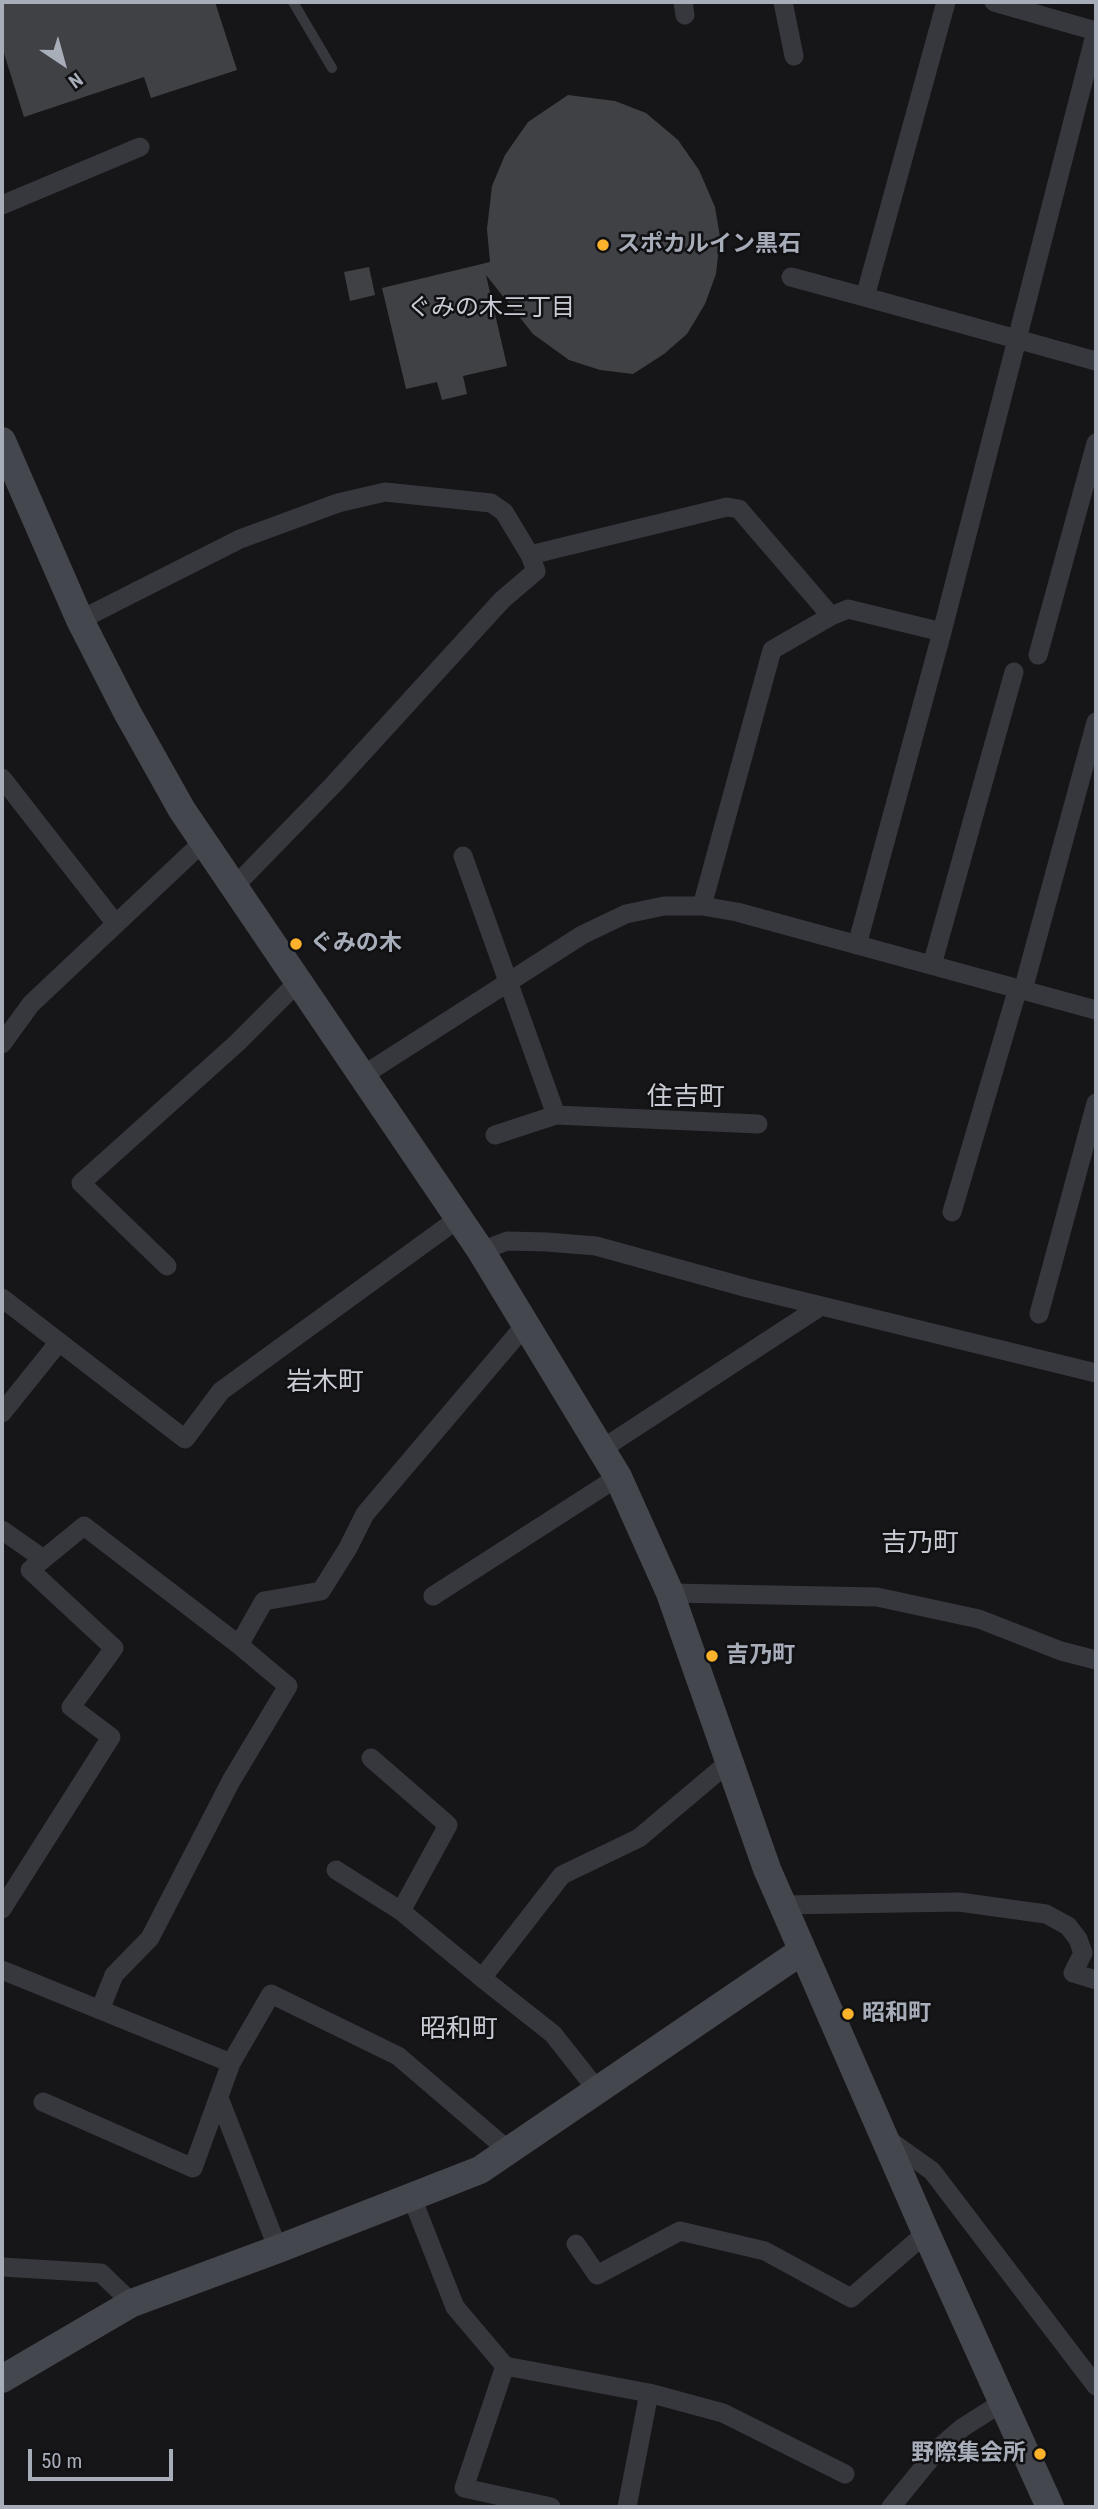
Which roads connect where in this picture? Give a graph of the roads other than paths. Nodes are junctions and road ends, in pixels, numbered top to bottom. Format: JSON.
{"nodes":[{"id":1,"x":293,"y":2,"type":"edge"},
{"id":2,"x":783,"y":2,"type":"edge"},
{"id":3,"x":946,"y":2,"type":"edge"},
{"id":4,"x":994,"y":2,"type":"edge"},
{"id":5,"x":1049,"y":9,"type":"edge"},
{"id":6,"x":794,"y":56,"type":"dead end"},
{"id":7,"x":332,"y":68,"type":"dead end"},
{"id":8,"x":140,"y":147,"type":"dead end"},
{"id":9,"x":2,"y":205,"type":"edge"},
{"id":10,"x":791,"y":277,"type":"dead end"},
{"id":11,"x":865,"y":297,"type":"junction"},
{"id":12,"x":1016,"y":339,"type":"junction"},
{"id":13,"x":1096,"y":361,"type":"edge"},
{"id":14,"x":2,"y":441,"type":"edge"},
{"id":15,"x":1096,"y":443,"type":"edge"},
{"id":16,"x":530,"y":555,"type":"junction"},
{"id":17,"x":831,"y":615,"type":"junction"},
{"id":18,"x":80,"y":620,"type":"junction"},
{"id":19,"x":942,"y":632,"type":"junction"},
{"id":20,"x":1038,"y":654,"type":"dead end"},
{"id":21,"x":1014,"y":672,"type":"dead end"},
{"id":22,"x":1096,"y":722,"type":"edge"},
{"id":23,"x":2,"y":778,"type":"edge"},
{"id":24,"x":203,"y":842,"type":"junction"},
{"id":25,"x":463,"y":856,"type":"dead end"},
{"id":26,"x":233,"y":888,"type":"junction"},
{"id":27,"x":702,"y":906,"type":"junction"},
{"id":28,"x":116,"y":924,"type":"junction"},
{"id":29,"x":857,"y":945,"type":"junction"},
{"id":30,"x":932,"y":965,"type":"junction"},
{"id":31,"x":298,"y":982,"type":"junction"},
{"id":32,"x":509,"y":982,"type":"junction"},
{"id":33,"x":1020,"y":989,"type":"junction"},
{"id":34,"x":1096,"y":1010,"type":"edge"},
{"id":35,"x":2,"y":1044,"type":"edge"},
{"id":36,"x":362,"y":1076,"type":"junction"},
{"id":37,"x":1096,"y":1103,"type":"edge"},
{"id":38,"x":556,"y":1115,"type":"junction"},
{"id":39,"x":758,"y":1124,"type":"dead end"},
{"id":40,"x":495,"y":1135,"type":"dead end"},
{"id":41,"x":952,"y":1213,"type":"dead end"},
{"id":42,"x":459,"y":1218,"type":"junction"},
{"id":43,"x":481,"y":1251,"type":"junction"},
{"id":44,"x":167,"y":1266,"type":"dead end"},
{"id":45,"x":2,"y":1297,"type":"edge"},
{"id":46,"x":821,"y":1306,"type":"junction"},
{"id":47,"x":1038,"y":1314,"type":"dead end"},
{"id":48,"x":527,"y":1323,"type":"junction"},
{"id":49,"x":59,"y":1342,"type":"junction"},
{"id":50,"x":1096,"y":1373,"type":"edge"},
{"id":51,"x":2,"y":1413,"type":"edge"},
{"id":52,"x":602,"y":1449,"type":"junction"},
{"id":53,"x":618,"y":1477,"type":"junction"},
{"id":54,"x":2,"y":1530,"type":"edge"},
{"id":55,"x":42,"y":1558,"type":"junction"},
{"id":56,"x":670,"y":1593,"type":"junction"},
{"id":57,"x":433,"y":1596,"type":"dead end"},
{"id":58,"x":239,"y":1645,"type":"junction"},
{"id":59,"x":1096,"y":1660,"type":"edge"},
{"id":60,"x":371,"y":1758,"type":"dead end"},
{"id":61,"x":729,"y":1762,"type":"junction"},
{"id":62,"x":336,"y":1870,"type":"dead end"},
{"id":63,"x":782,"y":1905,"type":"junction"},
{"id":64,"x":2,"y":1909,"type":"edge"},
{"id":65,"x":401,"y":1910,"type":"junction"},
{"id":66,"x":802,"y":1951,"type":"junction"},
{"id":67,"x":2,"y":1970,"type":"edge"},
{"id":68,"x":482,"y":1978,"type":"junction"},
{"id":69,"x":1096,"y":1980,"type":"edge"},
{"id":70,"x":100,"y":2010,"type":"junction"},
{"id":71,"x":231,"y":2063,"type":"junction"},
{"id":72,"x":598,"y":2091,"type":"junction"},
{"id":73,"x":219,"y":2098,"type":"junction"},
{"id":74,"x":43,"y":2102,"type":"dead end"},
{"id":75,"x":883,"y":2135,"type":"junction"},
{"id":76,"x":509,"y":2151,"type":"junction"},
{"id":77,"x":412,"y":2197,"type":"junction"},
{"id":78,"x":926,"y":2233,"type":"junction"},
{"id":79,"x":576,"y":2244,"type":"dead end"},
{"id":80,"x":278,"y":2249,"type":"junction"},
{"id":81,"x":2,"y":2267,"type":"edge"},
{"id":82,"x":132,"y":2303,"type":"junction"},
{"id":83,"x":505,"y":2366,"type":"junction"},
{"id":84,"x":2,"y":2379,"type":"edge"},
{"id":85,"x":1096,"y":2386,"type":"edge"},
{"id":86,"x":649,"y":2393,"type":"junction"},
{"id":87,"x":1003,"y":2402,"type":"junction"},
{"id":88,"x":845,"y":2474,"type":"dead end"},
{"id":89,"x":551,"y":2507,"type":"edge"},
{"id":90,"x":627,"y":2507,"type":"edge"},
{"id":91,"x":891,"y":2507,"type":"edge"},
{"id":92,"x":1050,"y":2507,"type":"edge"}],
"edges":[{"from":1,"to":7,"type":"lane"},
{"from":2,"to":6,"type":"street"},
{"from":3,"to":11,"type":"street"},
{"from":4,"to":5,"type":"street"},
{"from":5,"to":12,"type":"street"},
{"from":8,"to":9,"type":"street"},
{"from":10,"to":11,"type":"street"},
{"from":11,"to":12,"type":"street"},
{"from":12,"to":13,"type":"street"},
{"from":12,"to":19,"type":"street"},
{"from":14,"to":18,"type":"street"},
{"from":15,"to":20,"type":"street"},
{"from":16,"to":17,"type":"street"},
{"from":16,"to":18,"type":"street"},
{"from":16,"to":26,"type":"street"},
{"from":17,"to":19,"type":"street"},
{"from":17,"to":27,"type":"street"},
{"from":18,"to":24,"type":"street"},
{"from":19,"to":29,"type":"street"},
{"from":21,"to":30,"type":"street"},
{"from":22,"to":33,"type":"street"},
{"from":23,"to":28,"type":"street"},
{"from":24,"to":26,"type":"street"},
{"from":24,"to":28,"type":"street"},
{"from":25,"to":32,"type":"street"},
{"from":26,"to":31,"type":"street"},
{"from":27,"to":29,"type":"street"},
{"from":27,"to":32,"type":"street"},
{"from":28,"to":35,"type":"street"},
{"from":29,"to":30,"type":"street"},
{"from":30,"to":33,"type":"street"},
{"from":31,"to":36,"type":"street"},
{"from":31,"to":44,"type":"street"},
{"from":32,"to":36,"type":"street"},
{"from":32,"to":38,"type":"street"},
{"from":33,"to":34,"type":"street"},
{"from":33,"to":41,"type":"street"},
{"from":36,"to":42,"type":"street"},
{"from":37,"to":47,"type":"street"},
{"from":38,"to":39,"type":"street"},
{"from":38,"to":40,"type":"street"},
{"from":42,"to":43,"type":"street"},
{"from":42,"to":49,"type":"street"},
{"from":43,"to":46,"type":"street"},
{"from":43,"to":48,"type":"street"},
{"from":45,"to":49,"type":"street"},
{"from":46,"to":50,"type":"street"},
{"from":46,"to":52,"type":"street"},
{"from":48,"to":52,"type":"street"},
{"from":48,"to":58,"type":"street"},
{"from":49,"to":51,"type":"street"},
{"from":52,"to":53,"type":"street"},
{"from":53,"to":56,"type":"street"},
{"from":53,"to":57,"type":"street"},
{"from":54,"to":55,"type":"street"},
{"from":55,"to":58,"type":"street"},
{"from":55,"to":64,"type":"street"},
{"from":56,"to":59,"type":"street"},
{"from":56,"to":61,"type":"street"},
{"from":58,"to":70,"type":"street"},
{"from":60,"to":65,"type":"street"},
{"from":61,"to":63,"type":"street"},
{"from":61,"to":68,"type":"street"},
{"from":62,"to":65,"type":"street"},
{"from":63,"to":66,"type":"street"},
{"from":63,"to":69,"type":"street"},
{"from":65,"to":68,"type":"street"},
{"from":66,"to":72,"type":"street"},
{"from":66,"to":75,"type":"street"},
{"from":67,"to":70,"type":"street"},
{"from":68,"to":72,"type":"street"},
{"from":70,"to":71,"type":"street"},
{"from":71,"to":73,"type":"street"},
{"from":71,"to":76,"type":"street"},
{"from":72,"to":76,"type":"street"},
{"from":73,"to":74,"type":"street"},
{"from":73,"to":80,"type":"street"},
{"from":75,"to":78,"type":"street"},
{"from":75,"to":85,"type":"street"},
{"from":76,"to":77,"type":"street"},
{"from":77,"to":80,"type":"street"},
{"from":77,"to":83,"type":"street"},
{"from":78,"to":79,"type":"street"},
{"from":78,"to":87,"type":"street"},
{"from":80,"to":82,"type":"street"},
{"from":81,"to":82,"type":"street"},
{"from":82,"to":84,"type":"street"},
{"from":83,"to":86,"type":"street"},
{"from":83,"to":89,"type":"street"},
{"from":86,"to":88,"type":"street"},
{"from":86,"to":90,"type":"street"},
{"from":87,"to":91,"type":"street"},
{"from":87,"to":92,"type":"street"}]}
